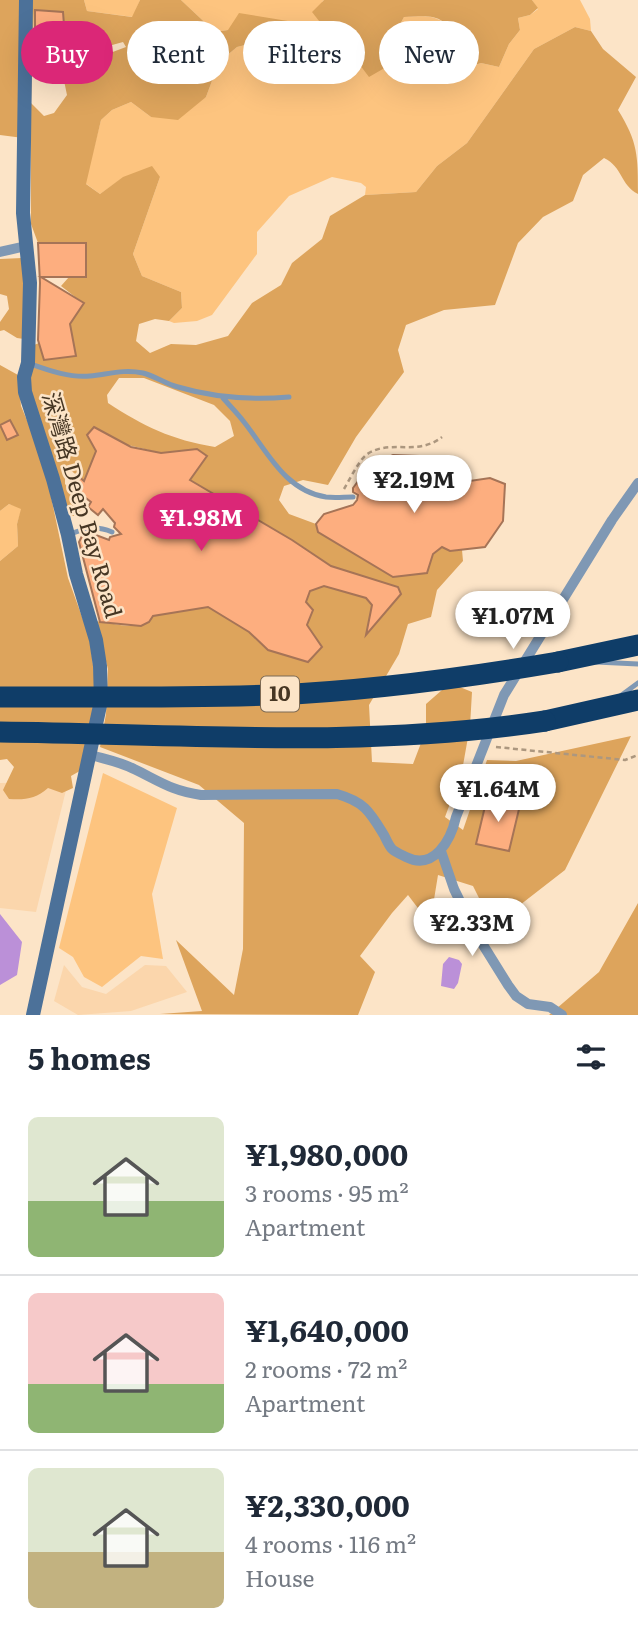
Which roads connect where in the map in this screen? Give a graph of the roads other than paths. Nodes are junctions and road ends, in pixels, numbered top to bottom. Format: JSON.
{"nodes":[{"id":1,"x":26,"y":0,"type":"edge"},
{"id":2,"x":26,"y":246,"type":"junction"},
{"id":3,"x":0,"y":252,"type":"edge"},
{"id":4,"x":28,"y":363,"type":"junction"},
{"id":5,"x":289,"y":397,"type":"dead end"},
{"id":6,"x":223,"y":398,"type":"junction"},
{"id":7,"x":638,"y":483,"type":"edge"},
{"id":8,"x":353,"y":497,"type":"dead end"},
{"id":9,"x":112,"y":532,"type":"dead end"},
{"id":10,"x":68,"y":535,"type":"junction"},
{"id":11,"x":638,"y":645,"type":"edge"},
{"id":12,"x":563,"y":661,"type":"junction"},
{"id":13,"x":638,"y":664,"type":"edge"},
{"id":14,"x":638,"y":683,"type":"edge"},
{"id":15,"x":0,"y":697,"type":"edge"},
{"id":16,"x":638,"y":700,"type":"edge"},
{"id":17,"x":607,"y":708,"type":"junction"},
{"id":18,"x":0,"y":732,"type":"edge"},
{"id":19,"x":91,"y":755,"type":"junction"},
{"id":20,"x":474,"y":768,"type":"junction"},
{"id":21,"x":532,"y":783,"type":"dead end"},
{"id":22,"x":441,"y":851,"type":"junction"},
{"id":23,"x":33,"y":1015,"type":"edge"},
{"id":24,"x":562,"y":1015,"type":"edge"}],
"edges":[{"from":1,"to":2,"type":"street","name":"深灣路 Deep Bay Road"},
{"from":2,"to":3,"type":"street"},
{"from":2,"to":4,"type":"street","name":"深灣路 Deep Bay Road"},
{"from":4,"to":6,"type":"lane"},
{"from":4,"to":10,"type":"street","name":"深灣路 Deep Bay Road"},
{"from":5,"to":6,"type":"lane"},
{"from":6,"to":8,"type":"lane"},
{"from":7,"to":20,"type":"street"},
{"from":9,"to":10,"type":"lane"},
{"from":10,"to":19,"type":"street","name":"深灣路 Deep Bay Road"},
{"from":11,"to":12,"type":"highway","number":"10"},
{"from":12,"to":13,"type":"lane"},
{"from":12,"to":15,"type":"highway","number":"10","bridge":true},
{"from":14,"to":17,"type":"lane"},
{"from":16,"to":17,"type":"highway","number":"10"},
{"from":17,"to":18,"type":"highway","number":"10","bridge":true},
{"from":19,"to":22,"type":"street"},
{"from":19,"to":23,"type":"street","name":"深灣路 Deep Bay Road"},
{"from":20,"to":21,"type":"lane"},
{"from":20,"to":22,"type":"street"},
{"from":22,"to":24,"type":"street"}]}
